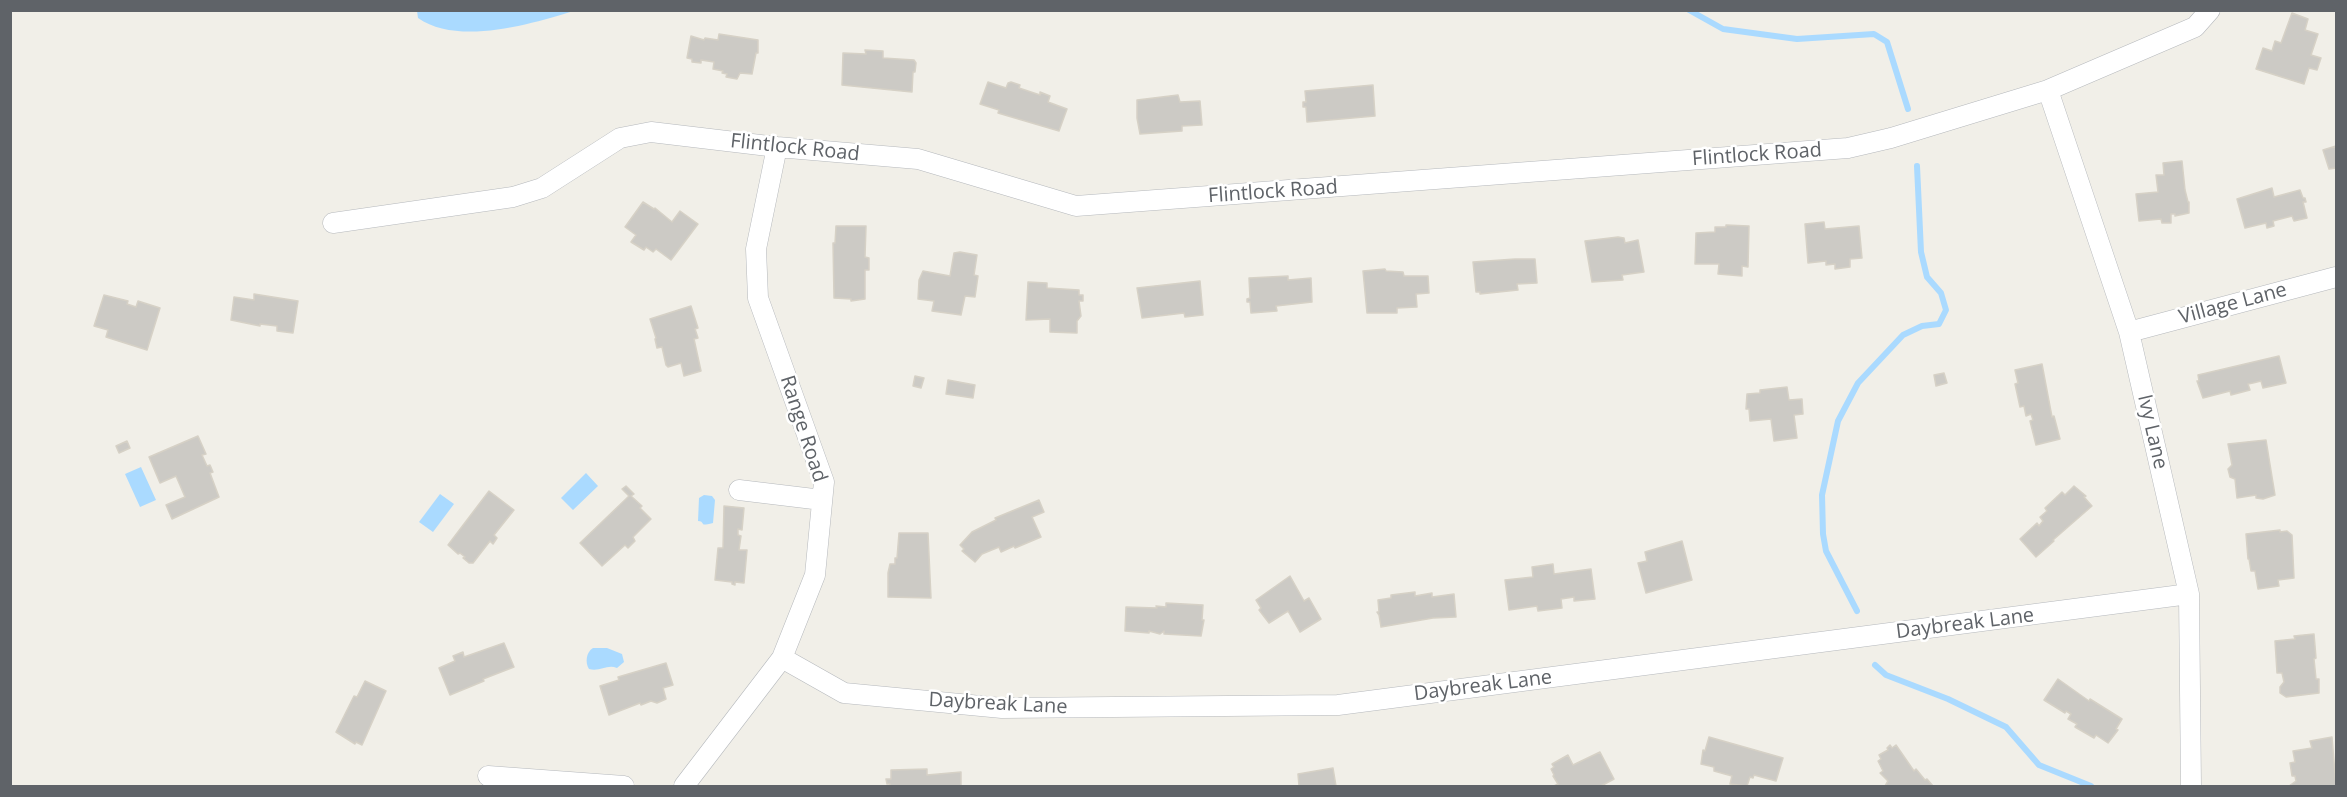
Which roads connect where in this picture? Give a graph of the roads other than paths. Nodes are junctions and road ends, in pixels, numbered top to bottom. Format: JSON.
{"nodes":[{"id":1,"x":2210,"y":10,"type":"edge"},
{"id":2,"x":2048,"y":90,"type":"junction"},
{"id":3,"x":777,"y":147,"type":"junction"},
{"id":4,"x":333,"y":223,"type":"dead end"},
{"id":5,"x":2337,"y":277,"type":"edge"},
{"id":6,"x":2129,"y":332,"type":"junction"},
{"id":7,"x":739,"y":490,"type":"dead end"},
{"id":8,"x":822,"y":500,"type":"junction"},
{"id":9,"x":2189,"y":594,"type":"junction"},
{"id":10,"x":782,"y":658,"type":"junction"},
{"id":11,"x":488,"y":776,"type":"dead end"},
{"id":12,"x":624,"y":786,"type":"edge"},
{"id":13,"x":684,"y":786,"type":"edge"},
{"id":14,"x":2191,"y":786,"type":"edge"}],
"edges":[{"from":1,"to":2,"type":"street","name":"Flintlock Road"},
{"from":2,"to":3,"type":"street","name":"Flintlock Road"},
{"from":2,"to":6,"type":"street","name":"Ivy Lane"},
{"from":3,"to":4,"type":"street","name":"Flintlock Road"},
{"from":3,"to":8,"type":"street","name":"Range Road"},
{"from":5,"to":6,"type":"street","name":"Village Lane"},
{"from":6,"to":9,"type":"street","name":"Ivy Lane"},
{"from":7,"to":8,"type":"street"},
{"from":8,"to":10,"type":"street","name":"Range Road"},
{"from":9,"to":10,"type":"street","name":"Daybreak Lane"},
{"from":9,"to":14,"type":"street","name":"Ivy Lane"},
{"from":10,"to":13,"type":"street","name":"Range Road"},
{"from":11,"to":12,"type":"street"}]}
